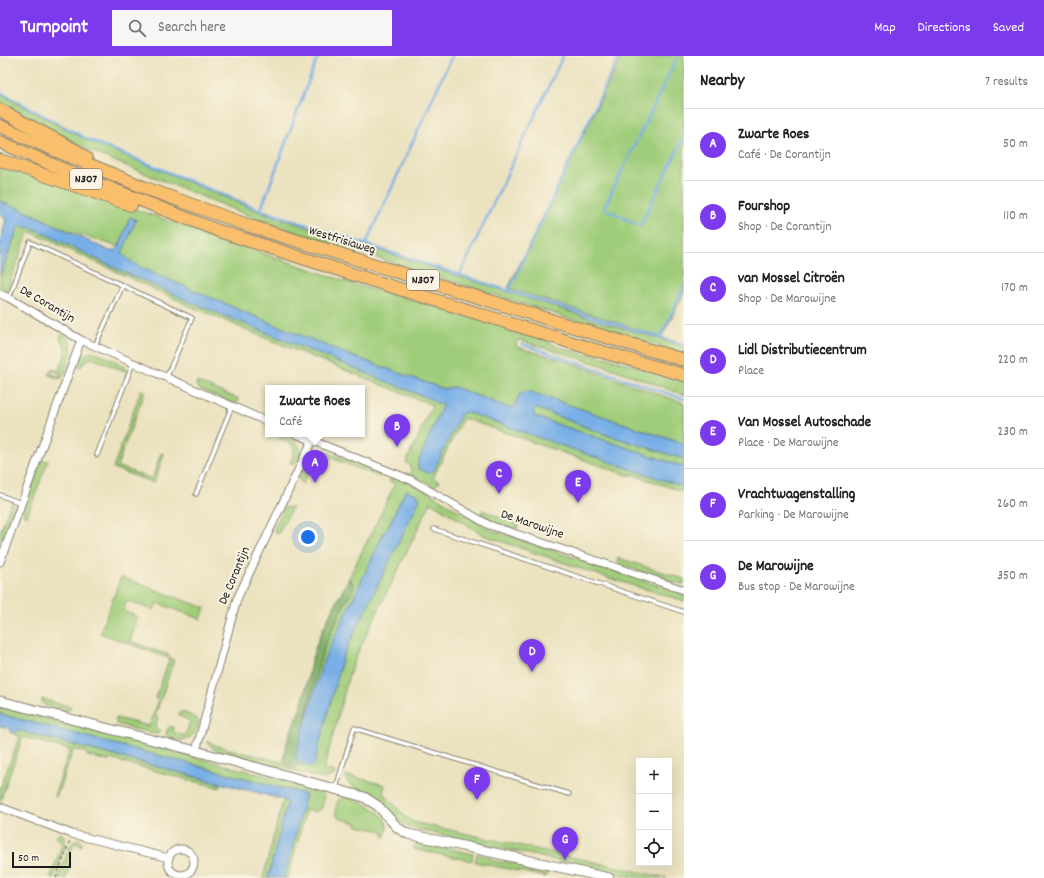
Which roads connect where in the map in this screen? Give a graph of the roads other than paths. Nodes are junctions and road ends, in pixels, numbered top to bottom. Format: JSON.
{"nodes":[{"id":1,"x":0,"y":110,"type":"edge"},
{"id":2,"x":0,"y":126,"type":"edge"},
{"id":3,"x":0,"y":142,"type":"edge"},
{"id":4,"x":0,"y":160,"type":"edge"},
{"id":5,"x":104,"y":171,"type":"junction"},
{"id":6,"x":173,"y":214,"type":"junction"},
{"id":7,"x":123,"y":285,"type":"junction"},
{"id":8,"x":0,"y":294,"type":"edge"},
{"id":9,"x":9,"y":298,"type":"junction"},
{"id":10,"x":81,"y":340,"type":"junction"},
{"id":11,"x":95,"y":346,"type":"junction"},
{"id":12,"x":684,"y":360,"type":"edge"},
{"id":13,"x":132,"y":363,"type":"junction"},
{"id":14,"x":684,"y":375,"type":"edge"},
{"id":15,"x":166,"y":378,"type":"junction"},
{"id":16,"x":232,"y":406,"type":"junction"},
{"id":17,"x":265,"y":421,"type":"edge"},
{"id":18,"x":303,"y":437,"type":"edge"},
{"id":19,"x":312,"y":441,"type":"junction"},
{"id":20,"x":97,"y":455,"type":"dead end"},
{"id":21,"x":196,"y":494,"type":"dead end"},
{"id":22,"x":0,"y":495,"type":"edge"},
{"id":23,"x":22,"y":503,"type":"junction"},
{"id":24,"x":434,"y":529,"type":"dead end"},
{"id":25,"x":3,"y":545,"type":"edge"},
{"id":26,"x":0,"y":562,"type":"edge"},
{"id":27,"x":684,"y":590,"type":"edge"},
{"id":28,"x":684,"y":612,"type":"edge"},
{"id":29,"x":0,"y":701,"type":"edge"},
{"id":30,"x":196,"y":751,"type":"junction"},
{"id":31,"x":335,"y":789,"type":"junction"},
{"id":32,"x":569,"y":794,"type":"dead end"},
{"id":33,"x":0,"y":807,"type":"edge"},
{"id":34,"x":169,"y":858,"type":"junction"},
{"id":35,"x":182,"y":876,"type":"edge"},
{"id":36,"x":609,"y":878,"type":"edge"}],
"edges":[{"from":1,"to":5,"type":"highway","number":"N307"},
{"from":2,"to":5,"type":"highway","name":"Westfrisiaweg","number":"N307"},
{"from":3,"to":6,"type":"highway","number":"N307"},
{"from":4,"to":6,"type":"highway","number":"N307"},
{"from":5,"to":12,"type":"highway","name":"Westfrisiaweg","number":"N307"},
{"from":6,"to":14,"type":"highway","number":"N307"},
{"from":7,"to":9,"type":"lane"},
{"from":7,"to":11,"type":"lane"},
{"from":7,"to":15,"type":"lane"},
{"from":8,"to":9,"type":"street","name":"De Corantijn"},
{"from":9,"to":10,"type":"street","name":"De Corantijn"},
{"from":10,"to":11,"type":"street","name":"De Corantijn"},
{"from":10,"to":23,"type":"street","name":"De Corantijn"},
{"from":11,"to":13,"type":"street","name":"De Corantijn"},
{"from":13,"to":15,"type":"street","name":"De Corantijn"},
{"from":13,"to":20,"type":"lane"},
{"from":15,"to":16,"type":"street","name":"De Corantijn"},
{"from":16,"to":17,"type":"street","name":"De Corantijn"},
{"from":16,"to":21,"type":"lane"},
{"from":18,"to":19,"type":"street"},
{"from":19,"to":27,"type":"street","name":"De Marowijne"},
{"from":19,"to":30,"type":"street","name":"De Corantijn"},
{"from":22,"to":23,"type":"lane"},
{"from":23,"to":25,"type":"street","name":"De Corantijn"},
{"from":24,"to":28,"type":"lane"},
{"from":25,"to":26,"type":"street","name":"De Corantijn"},
{"from":29,"to":30,"type":"street"},
{"from":30,"to":31,"type":"street"},
{"from":31,"to":32,"type":"lane"},
{"from":31,"to":36,"type":"street"},
{"from":33,"to":34,"type":"street"},
{"from":34,"to":35,"type":"street"},
{"from":34,"to":35,"type":"street"}]}
